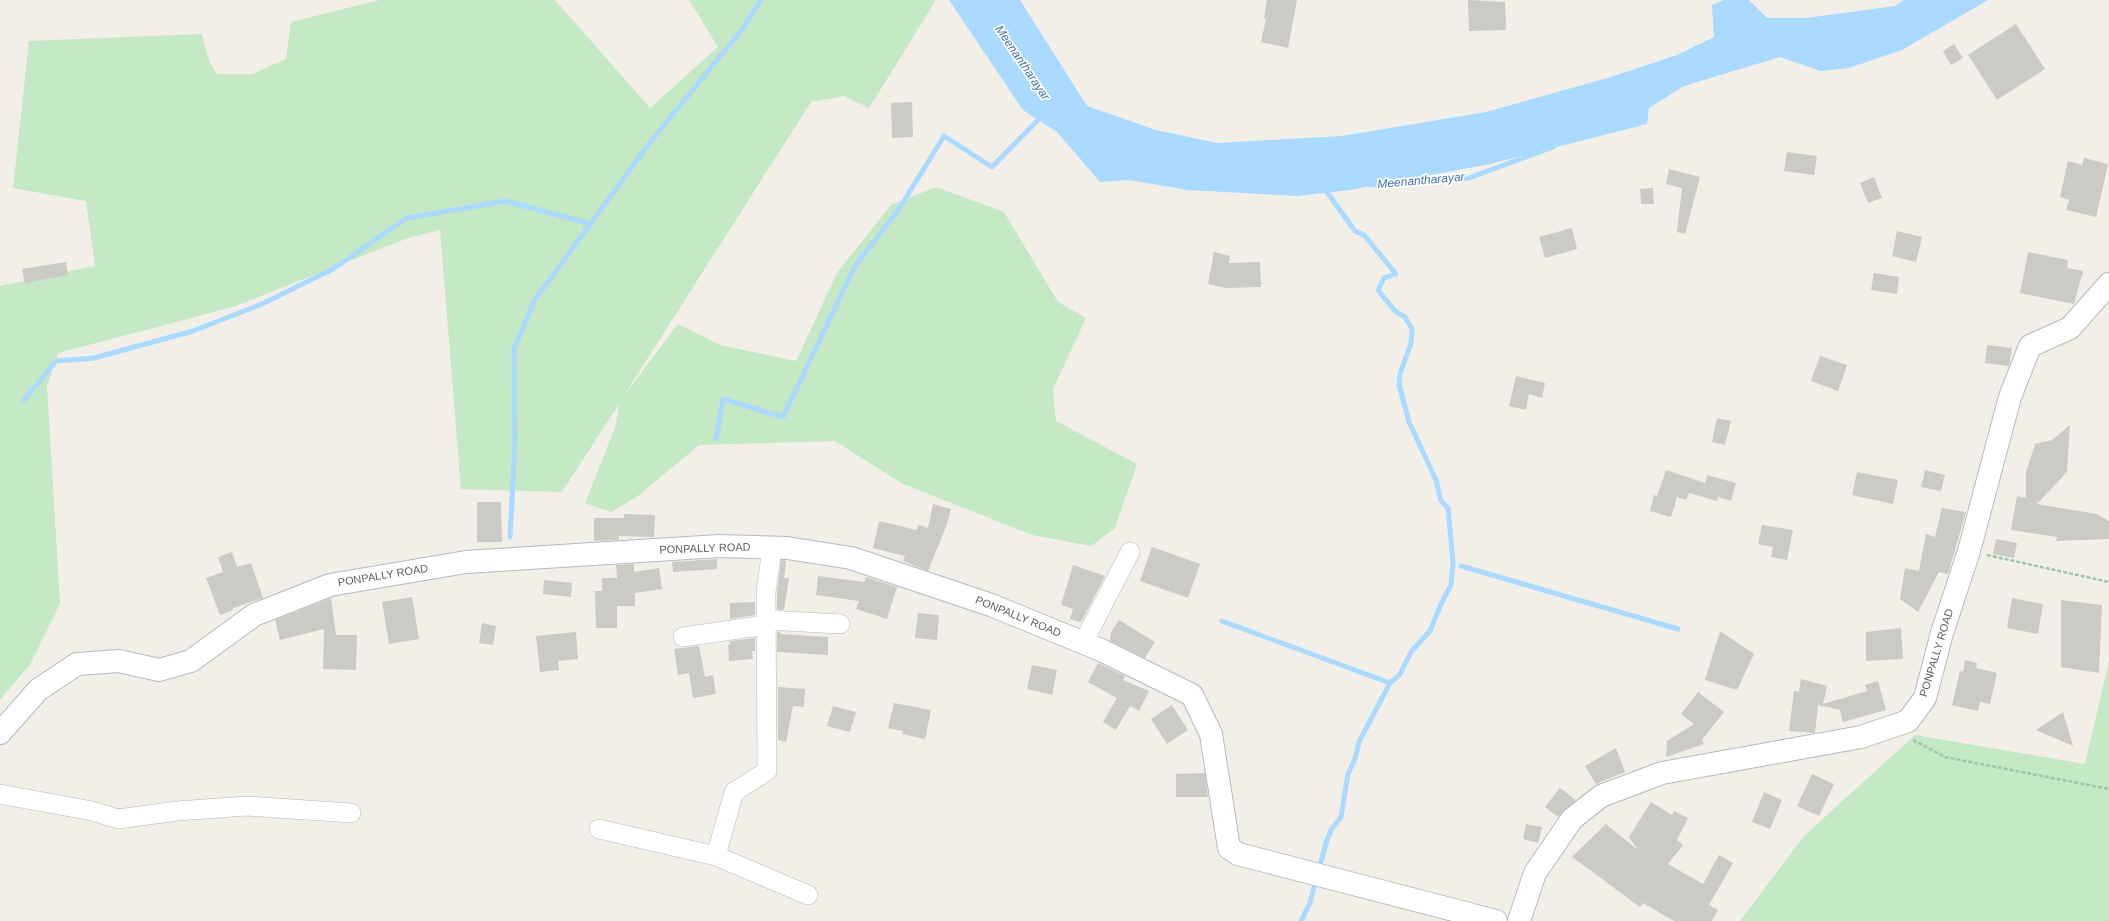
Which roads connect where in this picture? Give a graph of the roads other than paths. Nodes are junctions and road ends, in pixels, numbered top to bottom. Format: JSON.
{"nodes":[{"id":1,"x":2109,"y":284,"type":"edge"},
{"id":2,"x":772,"y":548,"type":"junction"},
{"id":3,"x":1130,"y":552,"type":"dead end"},
{"id":4,"x":766,"y":623,"type":"junction"},
{"id":5,"x":840,"y":624,"type":"dead end"},
{"id":6,"x":683,"y":637,"type":"dead end"},
{"id":7,"x":1083,"y":643,"type":"junction"},
{"id":8,"x":0,"y":733,"type":"edge"},
{"id":9,"x":0,"y":794,"type":"edge"},
{"id":10,"x":351,"y":813,"type":"dead end"},
{"id":11,"x":599,"y":829,"type":"dead end"},
{"id":12,"x":716,"y":856,"type":"junction"},
{"id":13,"x":808,"y":895,"type":"dead end"},
{"id":14,"x":1496,"y":921,"type":"edge"},
{"id":15,"x":1519,"y":921,"type":"edge"}],
"edges":[{"from":1,"to":15,"type":"main road","name":"PONPALLY ROAD"},
{"from":2,"to":4,"type":"street"},
{"from":2,"to":7,"type":"main road","name":"PONPALLY ROAD"},
{"from":2,"to":8,"type":"main road","name":"PONPALLY ROAD"},
{"from":3,"to":7,"type":"street"},
{"from":4,"to":5,"type":"street"},
{"from":4,"to":6,"type":"street"},
{"from":4,"to":12,"type":"street"},
{"from":7,"to":14,"type":"main road","name":"PONPALLY ROAD"},
{"from":9,"to":10,"type":"street"},
{"from":11,"to":12,"type":"street"},
{"from":12,"to":13,"type":"street"}]}
